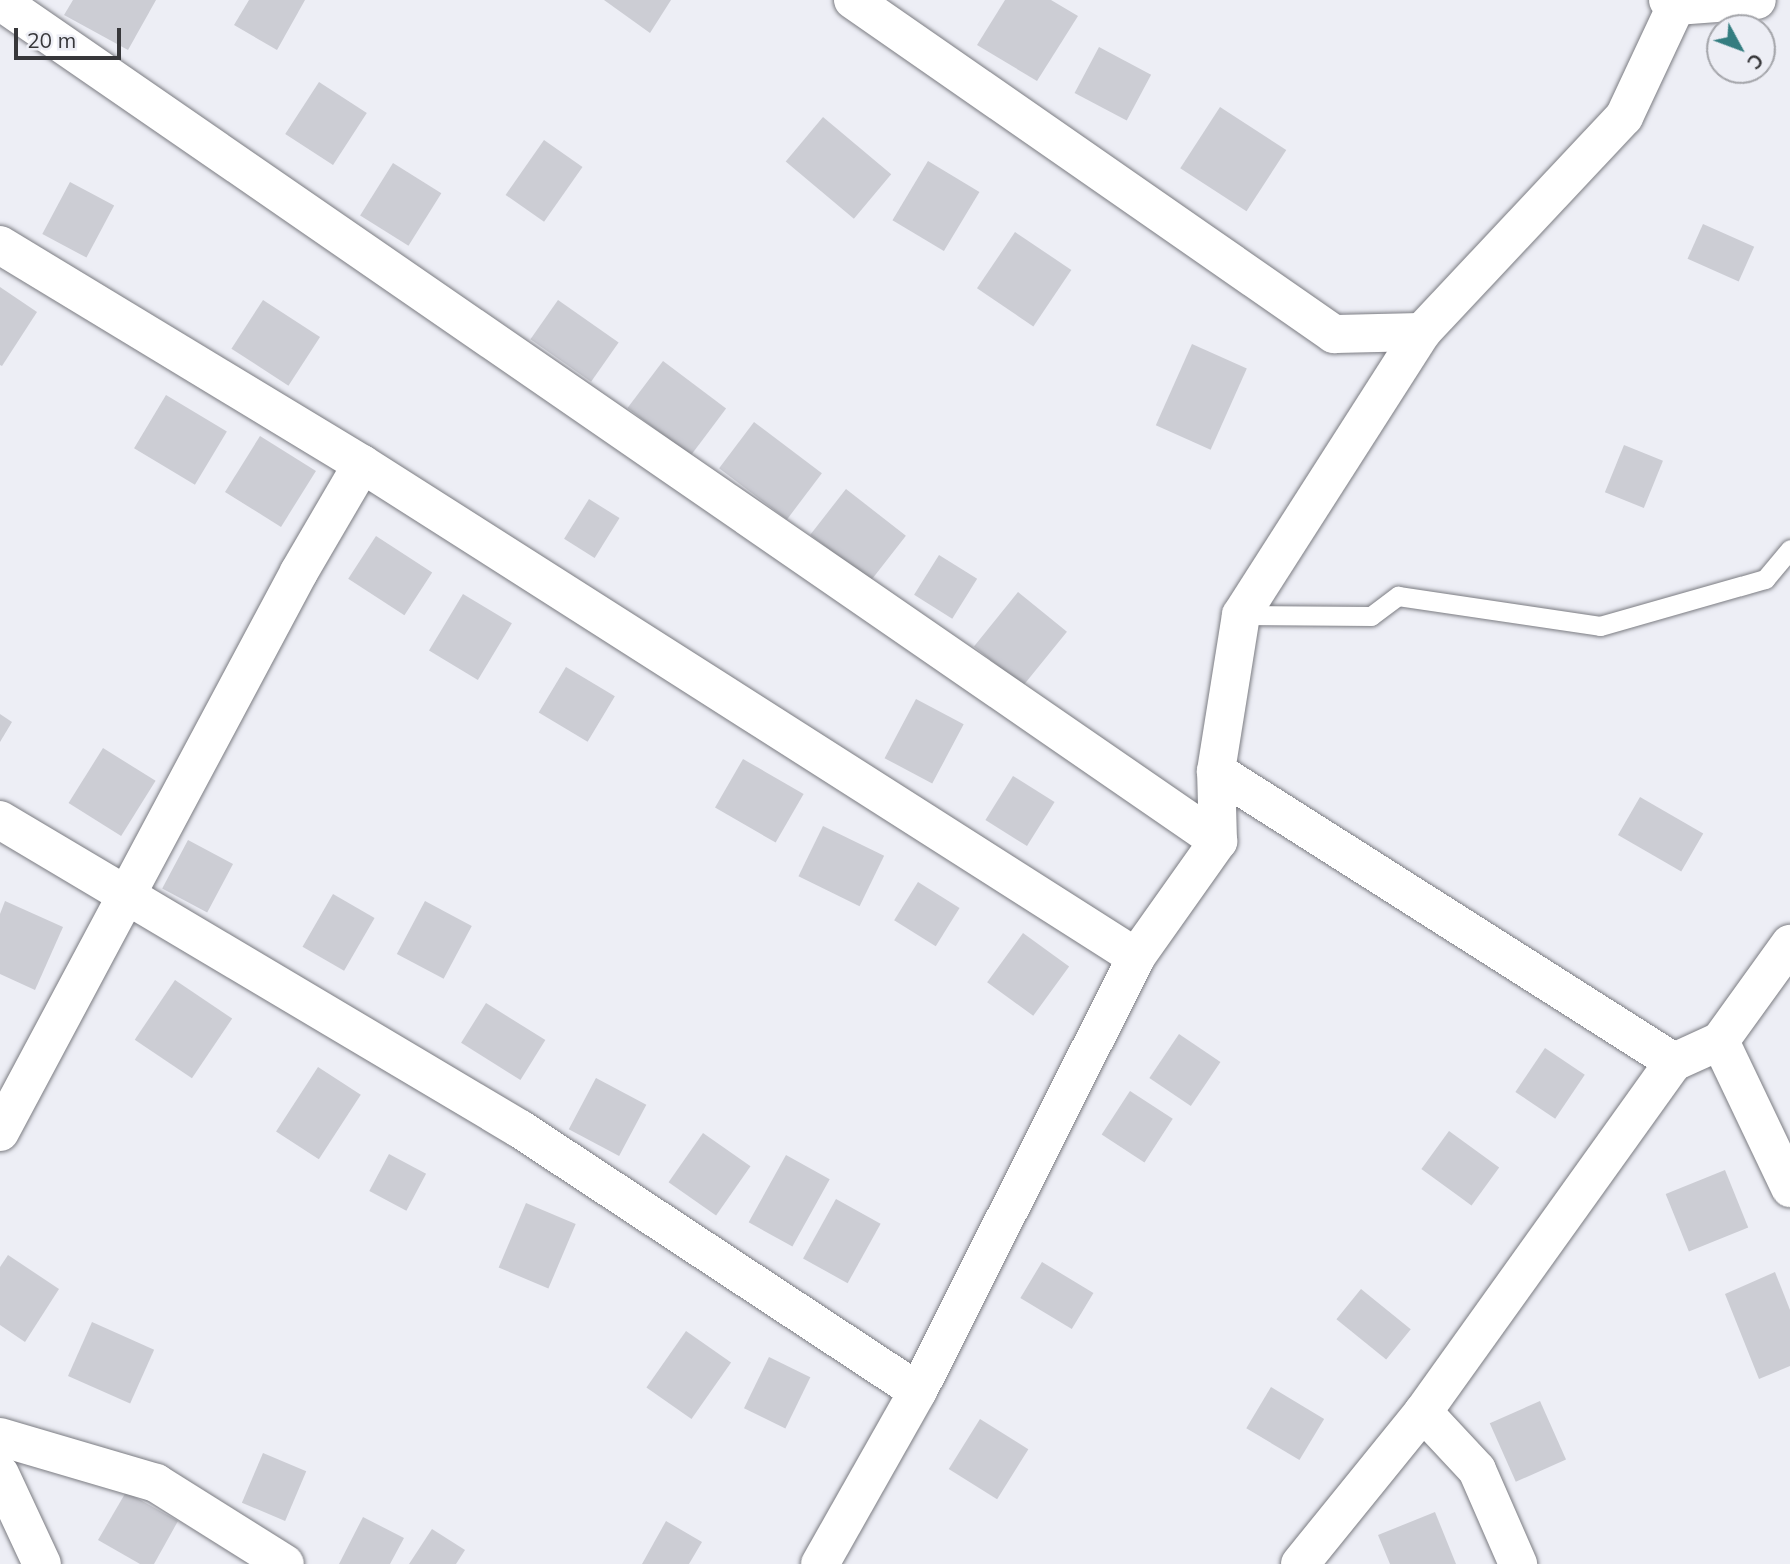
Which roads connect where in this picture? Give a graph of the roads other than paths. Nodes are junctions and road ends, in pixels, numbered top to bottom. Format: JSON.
{"nodes":[{"id":1,"x":853,"y":0,"type":"edge"},
{"id":2,"x":1756,"y":0,"type":"edge"},
{"id":3,"x":0,"y":1,"type":"edge"},
{"id":4,"x":1677,"y":2,"type":"edge"},
{"id":5,"x":0,"y":245,"type":"edge"},
{"id":6,"x":1422,"y":332,"type":"junction"},
{"id":7,"x":362,"y":464,"type":"junction"},
{"id":8,"x":1790,"y":549,"type":"edge"},
{"id":9,"x":1238,"y":615,"type":"junction"},
{"id":10,"x":1216,"y":771,"type":"junction"},
{"id":11,"x":0,"y":820,"type":"edge"},
{"id":12,"x":1218,"y":841,"type":"junction"},
{"id":13,"x":125,"y":897,"type":"junction"},
{"id":14,"x":1790,"y":944,"type":"edge"},
{"id":15,"x":1136,"y":957,"type":"junction"},
{"id":16,"x":1720,"y":1041,"type":"junction"},
{"id":17,"x":1674,"y":1062,"type":"junction"},
{"id":18,"x":0,"y":1132,"type":"edge"},
{"id":19,"x":1790,"y":1188,"type":"edge"},
{"id":20,"x":918,"y":1391,"type":"junction"},
{"id":21,"x":1423,"y":1412,"type":"junction"},
{"id":22,"x":0,"y":1437,"type":"edge"},
{"id":23,"x":0,"y":1474,"type":"edge"},
{"id":24,"x":42,"y":1564,"type":"edge"},
{"id":25,"x":285,"y":1564,"type":"edge"},
{"id":26,"x":820,"y":1564,"type":"edge"},
{"id":27,"x":1300,"y":1564,"type":"edge"},
{"id":28,"x":1518,"y":1564,"type":"edge"}],
"edges":[{"from":1,"to":6,"type":"street"},
{"from":2,"to":4,"type":"street"},
{"from":3,"to":12,"type":"street"},
{"from":4,"to":6,"type":"street"},
{"from":5,"to":7,"type":"street"},
{"from":6,"to":9,"type":"street"},
{"from":7,"to":13,"type":"street"},
{"from":7,"to":15,"type":"street"},
{"from":8,"to":9,"type":"lane"},
{"from":9,"to":10,"type":"street"},
{"from":10,"to":12,"type":"street"},
{"from":10,"to":17,"type":"street"},
{"from":11,"to":13,"type":"street"},
{"from":12,"to":15,"type":"street"},
{"from":13,"to":18,"type":"street"},
{"from":13,"to":20,"type":"street"},
{"from":14,"to":16,"type":"street"},
{"from":15,"to":20,"type":"street"},
{"from":16,"to":17,"type":"street"},
{"from":16,"to":19,"type":"street"},
{"from":17,"to":21,"type":"street"},
{"from":20,"to":26,"type":"street"},
{"from":21,"to":27,"type":"street"},
{"from":21,"to":28,"type":"street"},
{"from":22,"to":25,"type":"street"},
{"from":23,"to":24,"type":"street"}]}
